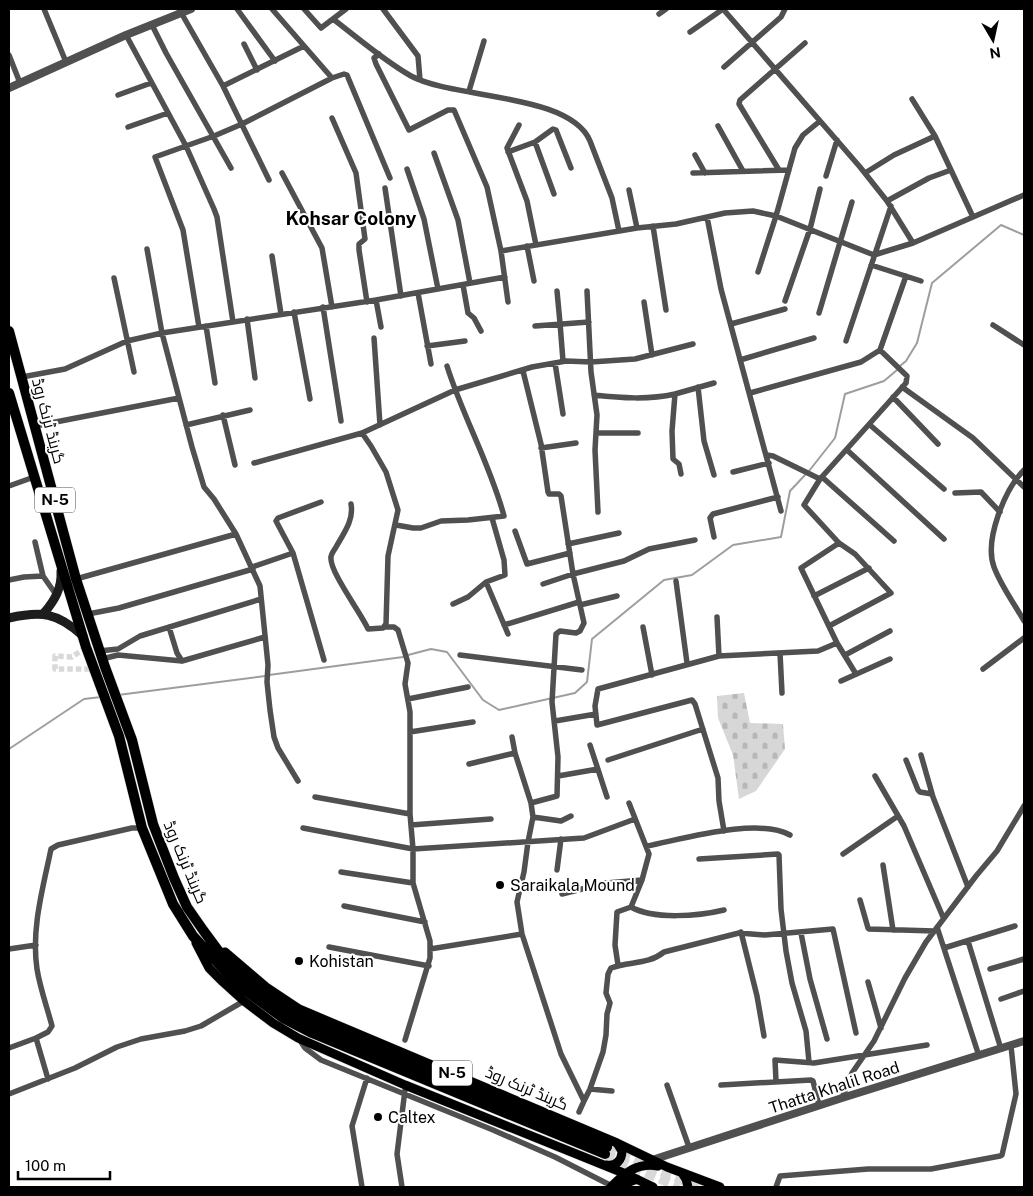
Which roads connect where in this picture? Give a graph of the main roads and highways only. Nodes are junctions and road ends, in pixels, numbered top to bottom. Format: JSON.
{"nodes":[{"id":1,"x":9,"y":331,"type":"edge"},
{"id":2,"x":9,"y":392,"type":"edge"},
{"id":3,"x":35,"y":423,"type":"junction"},
{"id":4,"x":19,"y":426,"type":"junction"},
{"id":5,"x":61,"y":567,"type":"junction"},
{"id":6,"x":44,"y":614,"type":"junction"},
{"id":7,"x":9,"y":618,"type":"edge"},
{"id":8,"x":83,"y":636,"type":"junction"},
{"id":9,"x":153,"y":824,"type":"junction"},
{"id":10,"x":142,"y":828,"type":"junction"},
{"id":11,"x":193,"y":936,"type":"junction"},
{"id":12,"x":608,"y":1152,"type":"junction"},
{"id":13,"x":649,"y":1162,"type":"junction"},
{"id":14,"x":682,"y":1173,"type":"junction"},
{"id":15,"x":626,"y":1174,"type":"junction"},
{"id":16,"x":640,"y":1181,"type":"junction"},
{"id":17,"x":615,"y":1187,"type":"edge"},
{"id":18,"x":653,"y":1187,"type":"edge"},
{"id":19,"x":688,"y":1187,"type":"edge"},
{"id":20,"x":720,"y":1187,"type":"edge"}],
"edges":[{"from":1,"to":3,"type":"highway","name":"گرینڈ ٹرنک روڈ","number":"N-5"},
{"from":2,"to":4,"type":"highway","name":"گرینڈ ٹرنک روڈ","number":"N-5"},
{"from":3,"to":4,"type":"highway"},
{"from":3,"to":9,"type":"highway","name":"گرینڈ ٹرنک روڈ","number":"N-5"},
{"from":4,"to":5,"type":"highway","name":"گرینڈ ٹرنک روڈ","number":"N-5"},
{"from":5,"to":6,"type":"main road"},
{"from":5,"to":8,"type":"highway","name":"گرینڈ ٹرنک روڈ","number":"N-5"},
{"from":6,"to":7,"type":"main road"},
{"from":6,"to":8,"type":"main road"},
{"from":8,"to":10,"type":"highway","name":"گرینڈ ٹرنک روڈ","number":"N-5"},
{"from":9,"to":10,"type":"highway"},
{"from":9,"to":12,"type":"highway","name":"گرینڈ ٹرنک روڈ","number":"N-5"},
{"from":10,"to":11,"type":"highway","name":"گرینڈ ٹرنک روڈ","number":"N-5"},
{"from":11,"to":12,"type":"highway"},
{"from":11,"to":12,"type":"main road","name":"گرینڈ ٹرنک روڈ","number":"N-5"},
{"from":12,"to":13,"type":"main road","name":"گرینڈ ٹرنک روڈ","number":"N-5"},
{"from":12,"to":15,"type":"main road","name":"گرینڈ ٹرنک روڈ","number":"N-5"},
{"from":13,"to":14,"type":"main road","name":"گرینڈ ٹرنک روڈ"},
{"from":13,"to":15,"type":"main road"},
{"from":13,"to":16,"type":"main road"},
{"from":14,"to":19,"type":"main road"},
{"from":14,"to":20,"type":"main road"},
{"from":15,"to":16,"type":"main road","name":"گرینڈ ٹرنک روڈ","number":"N-5"},
{"from":15,"to":17,"type":"main road"},
{"from":16,"to":17,"type":"main road"},
{"from":16,"to":18,"type":"main road","name":"گرینڈ ٹرنک روڈ","number":"N-5"}]}
